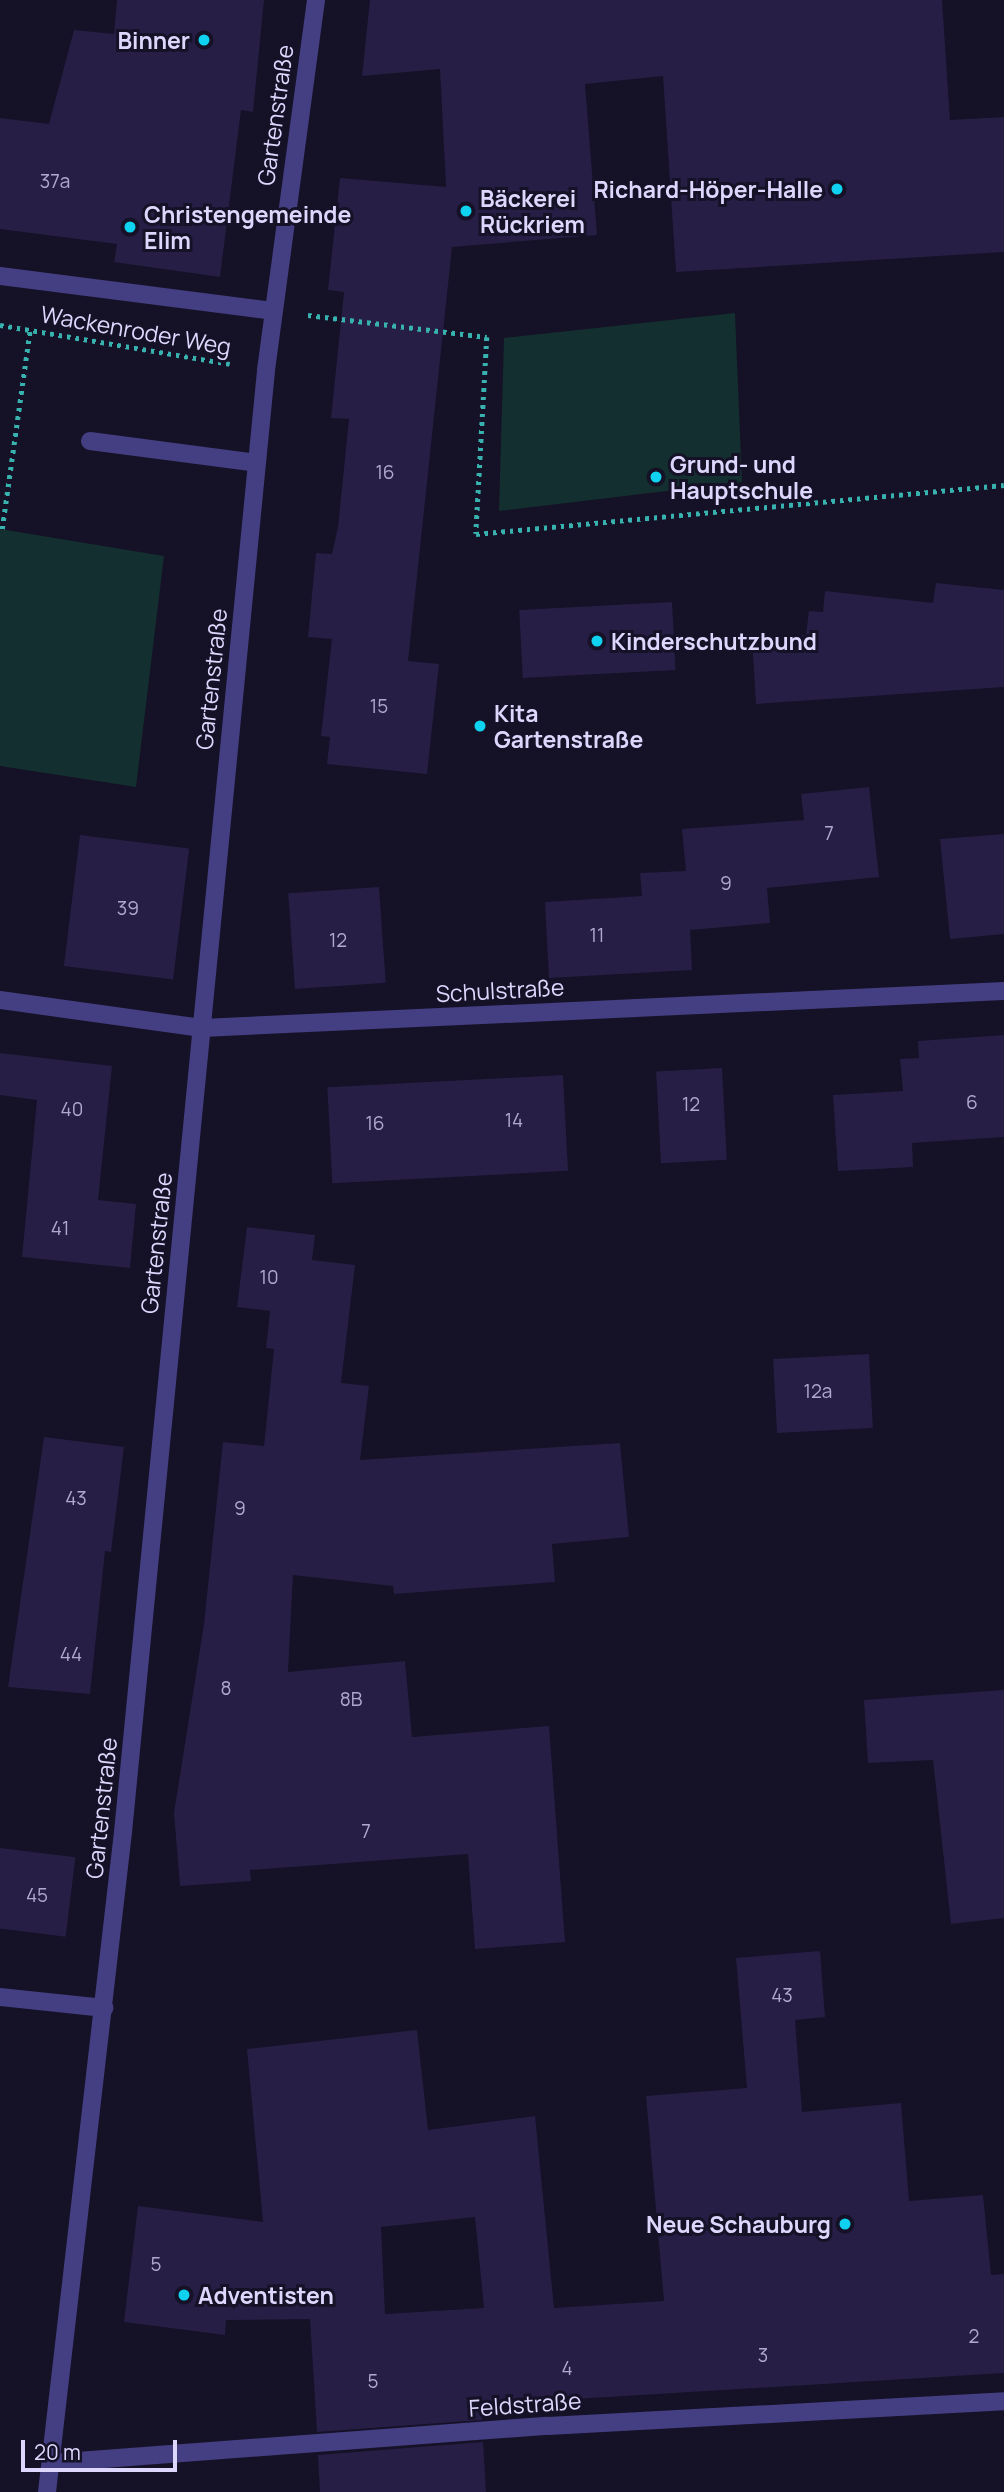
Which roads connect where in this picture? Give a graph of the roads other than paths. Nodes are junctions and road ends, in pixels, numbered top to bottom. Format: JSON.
{"nodes":[{"id":1,"x":316,"y":0,"type":"edge"},
{"id":2,"x":0,"y":276,"type":"edge"},
{"id":3,"x":273,"y":311,"type":"junction"},
{"id":4,"x":90,"y":441,"type":"dead end"},
{"id":5,"x":257,"y":463,"type":"junction"},
{"id":6,"x":1004,"y":991,"type":"edge"},
{"id":7,"x":0,"y":1000,"type":"edge"},
{"id":8,"x":202,"y":1028,"type":"junction"},
{"id":9,"x":0,"y":1997,"type":"edge"},
{"id":10,"x":104,"y":2008,"type":"junction"},
{"id":11,"x":1004,"y":2401,"type":"edge"},
{"id":12,"x":51,"y":2463,"type":"junction"},
{"id":13,"x":47,"y":2492,"type":"edge"}],
"edges":[{"from":1,"to":3,"type":"street","name":"Gartenstraße"},
{"from":2,"to":3,"type":"street"},
{"from":3,"to":5,"type":"street","name":"Gartenstraße"},
{"from":4,"to":5,"type":"street"},
{"from":5,"to":8,"type":"street","name":"Gartenstraße"},
{"from":6,"to":8,"type":"street","name":"Schulstraße"},
{"from":7,"to":8,"type":"street","name":"Schulstraße"},
{"from":8,"to":10,"type":"street","name":"Gartenstraße"},
{"from":9,"to":10,"type":"street"},
{"from":10,"to":12,"type":"street","name":"Gartenstraße"},
{"from":11,"to":12,"type":"street","name":"Feldstraße"},
{"from":12,"to":13,"type":"street","name":"Gartenstraße"}]}
